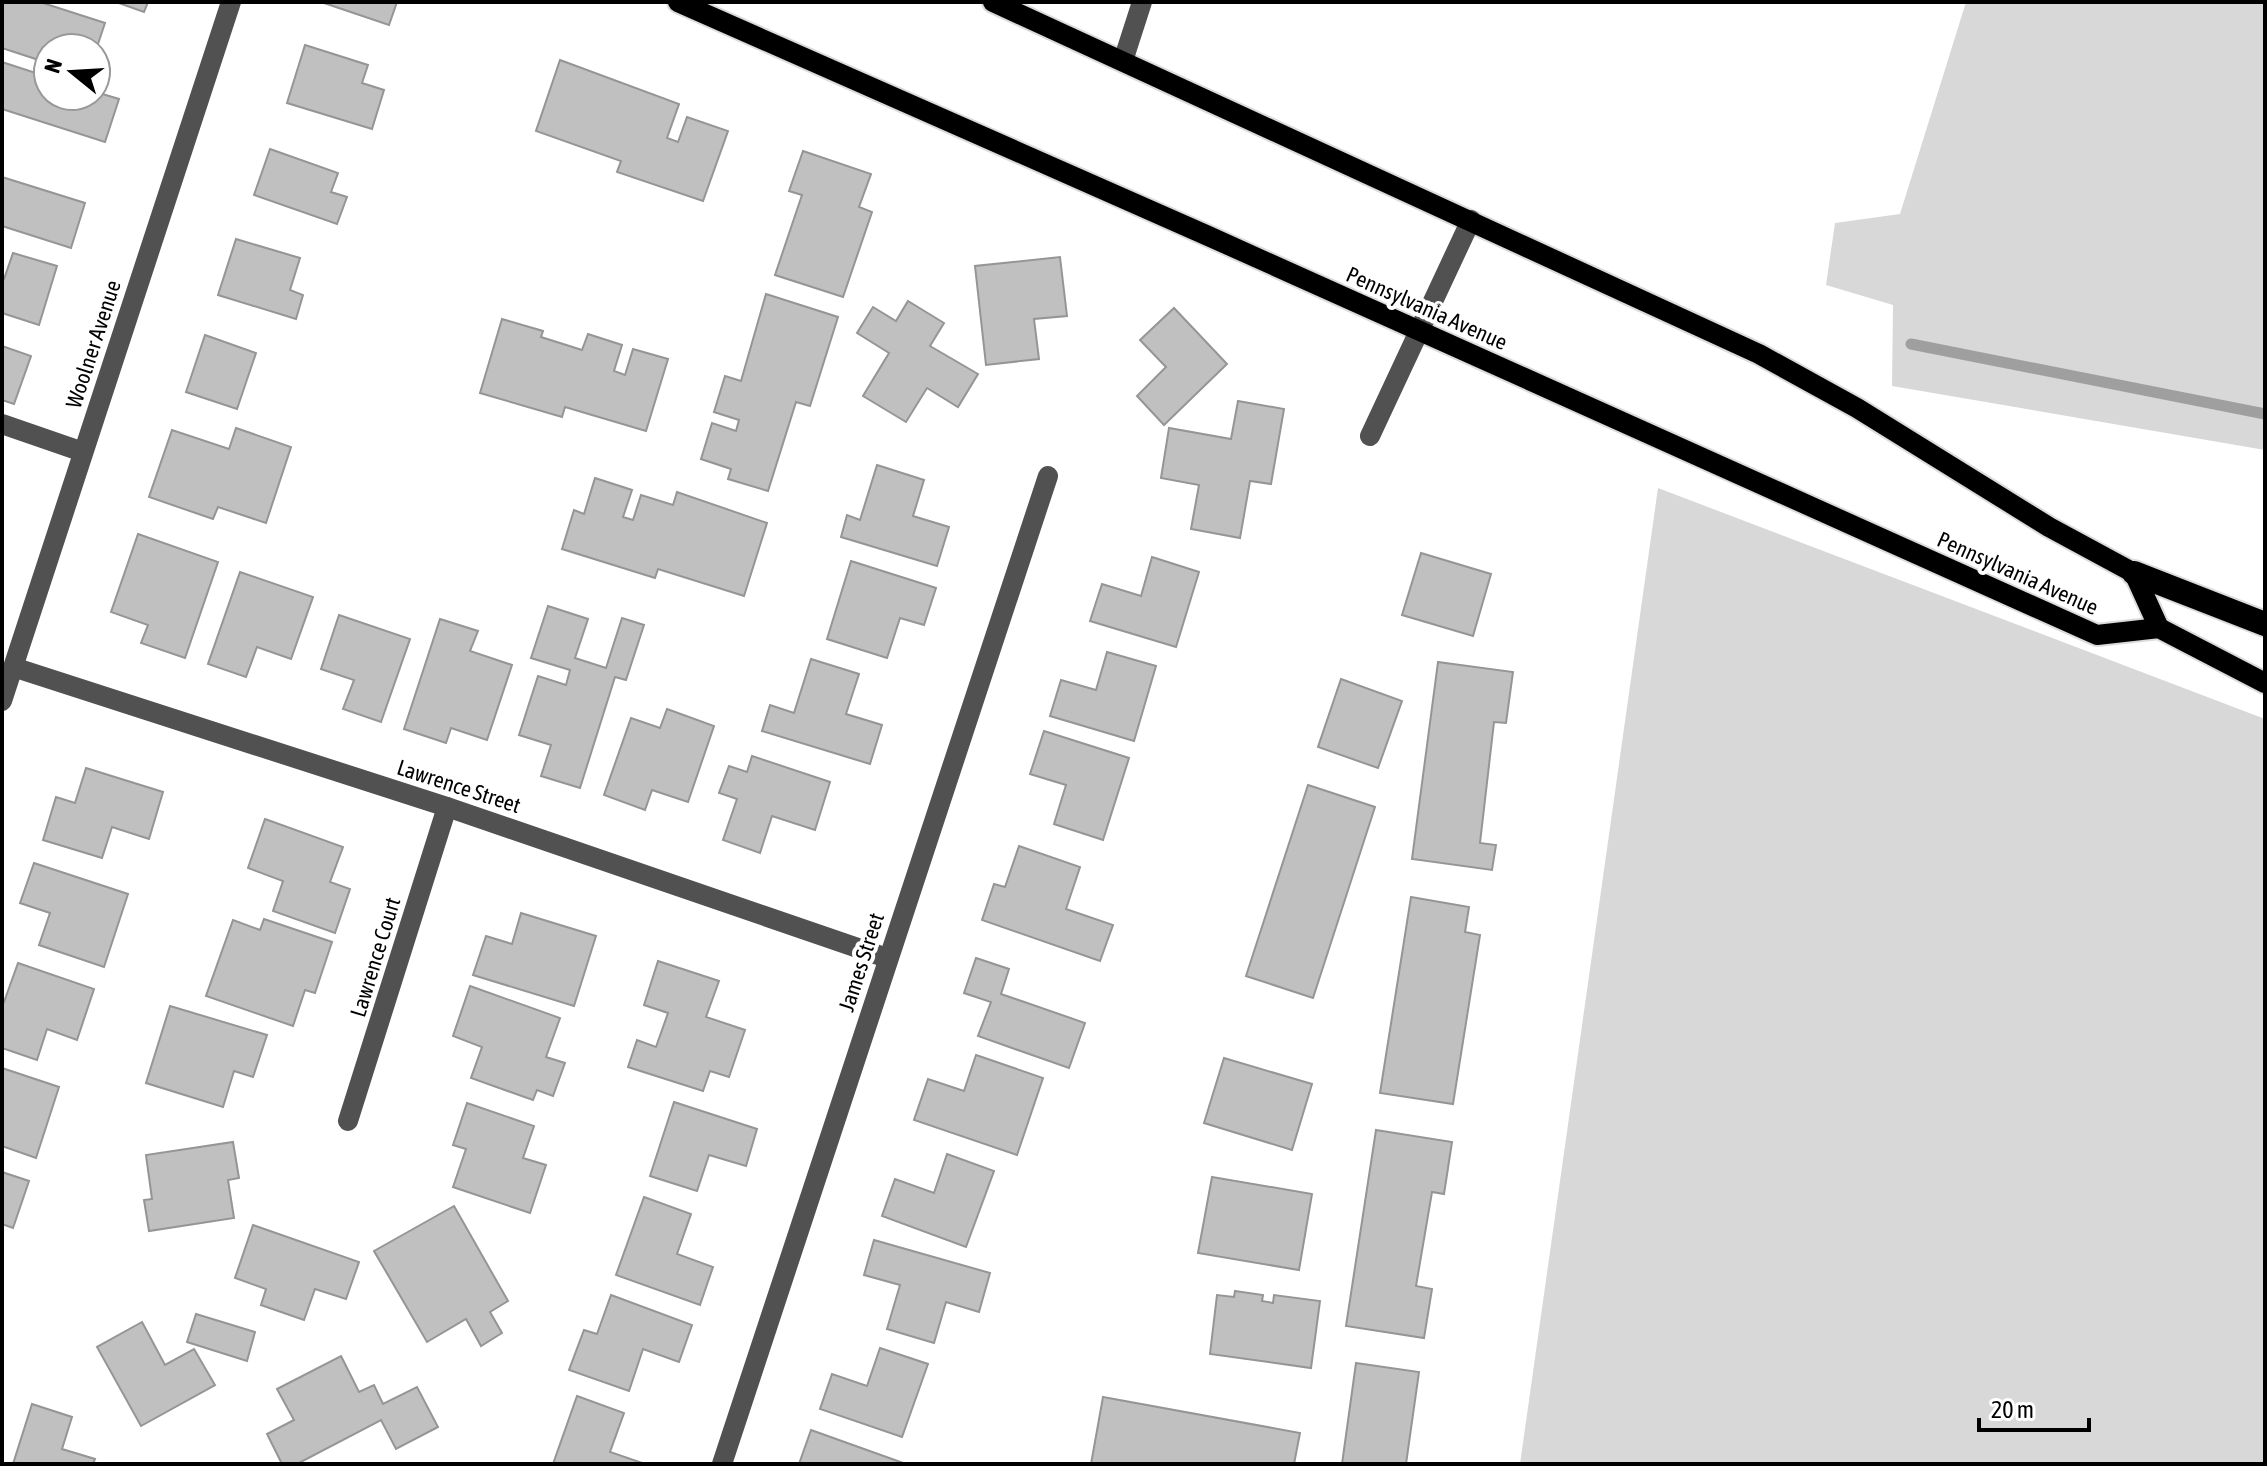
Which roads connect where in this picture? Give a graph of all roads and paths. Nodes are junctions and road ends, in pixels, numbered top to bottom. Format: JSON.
{"nodes":[{"id":1,"x":231,"y":2,"type":"edge"},
{"id":2,"x":678,"y":2,"type":"edge"},
{"id":3,"x":993,"y":2,"type":"edge"},
{"id":4,"x":1142,"y":2,"type":"edge"},
{"id":5,"x":1123,"y":61,"type":"junction"},
{"id":6,"x":1471,"y":220,"type":"junction"},
{"id":7,"x":1419,"y":331,"type":"junction"},
{"id":8,"x":2,"y":424,"type":"edge"},
{"id":9,"x":1370,"y":436,"type":"dead end"},
{"id":10,"x":83,"y":452,"type":"junction"},
{"id":11,"x":1048,"y":476,"type":"dead end"},
{"id":12,"x":2134,"y":573,"type":"junction"},
{"id":13,"x":2265,"y":624,"type":"edge"},
{"id":14,"x":2159,"y":628,"type":"junction"},
{"id":15,"x":13,"y":667,"type":"junction"},
{"id":16,"x":2265,"y":683,"type":"edge"},
{"id":17,"x":2,"y":701,"type":"edge"},
{"id":18,"x":447,"y":807,"type":"junction"},
{"id":19,"x":887,"y":958,"type":"junction"},
{"id":20,"x":348,"y":1121,"type":"dead end"},
{"id":21,"x":722,"y":1464,"type":"edge"}],
"edges":[{"from":1,"to":10,"type":"street","name":"Woolner Avenue"},
{"from":2,"to":7,"type":"main road","name":"Pennsylvania Avenue"},
{"from":3,"to":5,"type":"main road"},
{"from":4,"to":5,"type":"street"},
{"from":5,"to":6,"type":"main road"},
{"from":6,"to":7,"type":"street"},
{"from":6,"to":12,"type":"main road"},
{"from":7,"to":9,"type":"street"},
{"from":7,"to":14,"type":"main road","name":"Pennsylvania Avenue"},
{"from":8,"to":10,"type":"street"},
{"from":10,"to":15,"type":"street","name":"Woolner Avenue"},
{"from":11,"to":19,"type":"street","name":"James Street"},
{"from":12,"to":13,"type":"highway"},
{"from":12,"to":14,"type":"main road"},
{"from":14,"to":16,"type":"main road"},
{"from":15,"to":17,"type":"street","name":"Woolner Avenue"},
{"from":15,"to":18,"type":"street","name":"Lawrence Street"},
{"from":18,"to":19,"type":"street","name":"Lawrence Street"},
{"from":18,"to":20,"type":"street","name":"Lawrence Court"},
{"from":19,"to":21,"type":"street","name":"James Street"}]}
